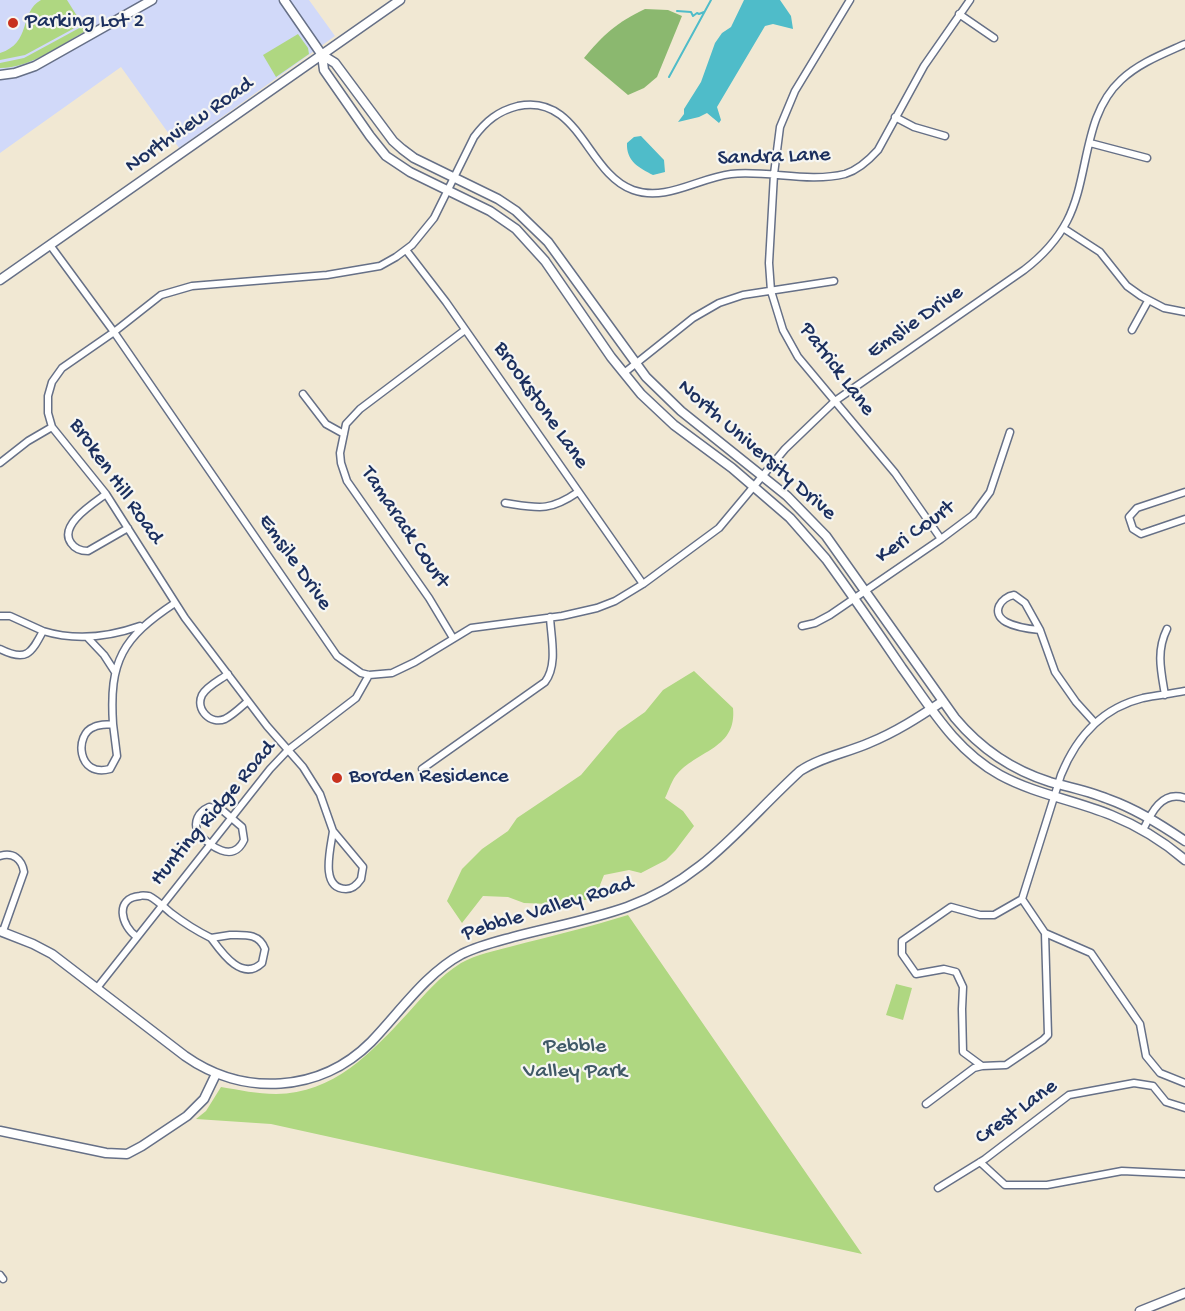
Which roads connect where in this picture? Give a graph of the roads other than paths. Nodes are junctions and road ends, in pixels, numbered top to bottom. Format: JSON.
{"nodes":[{"id":1,"x":152,"y":0,"type":"edge"},
{"id":2,"x":284,"y":0,"type":"edge"},
{"id":3,"x":399,"y":0,"type":"edge"},
{"id":4,"x":850,"y":0,"type":"edge"},
{"id":5,"x":970,"y":0,"type":"edge"},
{"id":6,"x":959,"y":14,"type":"junction"},
{"id":7,"x":994,"y":38,"type":"dead end"},
{"id":8,"x":1185,"y":44,"type":"edge"},
{"id":9,"x":322,"y":55,"type":"junction"},
{"id":10,"x":0,"y":75,"type":"edge"},
{"id":11,"x":375,"y":117,"type":"junction"},
{"id":12,"x":895,"y":117,"type":"junction"},
{"id":13,"x":362,"y":125,"type":"junction"},
{"id":14,"x":945,"y":136,"type":"dead end"},
{"id":15,"x":1090,"y":143,"type":"junction"},
{"id":16,"x":1147,"y":158,"type":"dead end"},
{"id":17,"x":774,"y":174,"type":"junction"},
{"id":18,"x":454,"y":178,"type":"junction"},
{"id":19,"x":448,"y":190,"type":"junction"},
{"id":20,"x":509,"y":206,"type":"junction"},
{"id":21,"x":502,"y":219,"type":"junction"},
{"id":22,"x":1063,"y":228,"type":"junction"},
{"id":23,"x":50,"y":245,"type":"junction"},
{"id":24,"x":406,"y":250,"type":"junction"},
{"id":25,"x":0,"y":280,"type":"edge"},
{"id":26,"x":834,"y":280,"type":"dead end"},
{"id":27,"x":771,"y":291,"type":"junction"},
{"id":28,"x":1148,"y":301,"type":"junction"},
{"id":29,"x":1185,"y":312,"type":"edge"},
{"id":30,"x":604,"y":321,"type":"junction"},
{"id":31,"x":465,"y":330,"type":"junction"},
{"id":32,"x":592,"y":330,"type":"junction"},
{"id":33,"x":1132,"y":330,"type":"dead end"},
{"id":34,"x":114,"y":332,"type":"junction"},
{"id":35,"x":636,"y":364,"type":"junction"},
{"id":36,"x":624,"y":373,"type":"junction"},
{"id":37,"x":303,"y":394,"type":"dead end"},
{"id":38,"x":835,"y":401,"type":"junction"},
{"id":39,"x":52,"y":427,"type":"junction"},
{"id":40,"x":1010,"y":432,"type":"dead end"},
{"id":41,"x":344,"y":434,"type":"junction"},
{"id":42,"x":0,"y":463,"type":"edge"},
{"id":43,"x":762,"y":476,"type":"junction"},
{"id":44,"x":753,"y":487,"type":"junction"},
{"id":45,"x":579,"y":492,"type":"junction"},
{"id":46,"x":1185,"y":492,"type":"edge"},
{"id":47,"x":106,"y":494,"type":"junction"},
{"id":48,"x":505,"y":503,"type":"dead end"},
{"id":49,"x":1185,"y":519,"type":"edge"},
{"id":50,"x":128,"y":528,"type":"junction"},
{"id":51,"x":941,"y":539,"type":"junction"},
{"id":52,"x":643,"y":584,"type":"junction"},
{"id":53,"x":866,"y":591,"type":"junction"},
{"id":54,"x":854,"y":599,"type":"junction"},
{"id":55,"x":175,"y":603,"type":"junction"},
{"id":56,"x":0,"y":616,"type":"edge"},
{"id":57,"x":550,"y":617,"type":"junction"},
{"id":58,"x":144,"y":625,"type":"junction"},
{"id":59,"x":802,"y":626,"type":"dead end"},
{"id":60,"x":1167,"y":629,"type":"dead end"},
{"id":61,"x":1040,"y":630,"type":"junction"},
{"id":62,"x":43,"y":631,"type":"junction"},
{"id":63,"x":87,"y":637,"type":"junction"},
{"id":64,"x":453,"y":638,"type":"junction"},
{"id":65,"x":0,"y":649,"type":"edge"},
{"id":66,"x":115,"y":672,"type":"junction"},
{"id":67,"x":228,"y":674,"type":"junction"},
{"id":68,"x":369,"y":675,"type":"junction"},
{"id":69,"x":1185,"y":691,"type":"edge"},
{"id":70,"x":1165,"y":695,"type":"junction"},
{"id":71,"x":943,"y":701,"type":"junction"},
{"id":72,"x":248,"y":702,"type":"junction"},
{"id":73,"x":931,"y":709,"type":"junction"},
{"id":74,"x":1095,"y":723,"type":"junction"},
{"id":75,"x":113,"y":724,"type":"junction"},
{"id":76,"x":288,"y":750,"type":"junction"},
{"id":77,"x":422,"y":769,"type":"dead end"},
{"id":78,"x":1058,"y":784,"type":"junction"},
{"id":79,"x":1054,"y":798,"type":"junction"},
{"id":80,"x":1185,"y":798,"type":"edge"},
{"id":81,"x":231,"y":817,"type":"junction"},
{"id":82,"x":1149,"y":817,"type":"junction"},
{"id":83,"x":1143,"y":830,"type":"junction"},
{"id":84,"x":333,"y":831,"type":"junction"},
{"id":85,"x":1185,"y":841,"type":"edge"},
{"id":86,"x":210,"y":844,"type":"junction"},
{"id":87,"x":0,"y":856,"type":"edge"},
{"id":88,"x":1185,"y":860,"type":"edge"},
{"id":89,"x":1022,"y":899,"type":"junction"},
{"id":90,"x":162,"y":906,"type":"junction"},
{"id":91,"x":2,"y":931,"type":"edge"},
{"id":92,"x":1045,"y":933,"type":"junction"},
{"id":93,"x":137,"y":937,"type":"junction"},
{"id":94,"x":211,"y":938,"type":"junction"},
{"id":95,"x":97,"y":988,"type":"junction"},
{"id":96,"x":982,"y":1066,"type":"junction"},
{"id":97,"x":216,"y":1074,"type":"junction"},
{"id":98,"x":1185,"y":1083,"type":"edge"},
{"id":99,"x":926,"y":1104,"type":"dead end"},
{"id":100,"x":1185,"y":1108,"type":"edge"},
{"id":101,"x":0,"y":1131,"type":"edge"},
{"id":102,"x":980,"y":1162,"type":"junction"},
{"id":103,"x":1185,"y":1174,"type":"edge"},
{"id":104,"x":938,"y":1188,"type":"dead end"},
{"id":105,"x":1185,"y":1293,"type":"edge"},
{"id":106,"x":1140,"y":1311,"type":"edge"}],
"edges":[{"from":1,"to":10,"type":"street"},
{"from":2,"to":9,"type":"street","name":"North University Drive"},
{"from":3,"to":9,"type":"street","name":"Northview Road"},
{"from":4,"to":17,"type":"street","name":"Patrick Lane"},
{"from":5,"to":6,"type":"street","name":"Sandra Lane"},
{"from":6,"to":7,"type":"street"},
{"from":6,"to":12,"type":"street","name":"Sandra Lane"},
{"from":8,"to":15,"type":"street","name":"Emslie Drive"},
{"from":9,"to":11,"type":"street","name":"North University Drive"},
{"from":9,"to":13,"type":"street","name":"North University Drive"},
{"from":9,"to":23,"type":"street","name":"Northview Road"},
{"from":11,"to":13,"type":"street"},
{"from":11,"to":18,"type":"street","name":"North University Drive"},
{"from":12,"to":14,"type":"street"},
{"from":12,"to":17,"type":"street","name":"Sandra Lane"},
{"from":13,"to":19,"type":"street","name":"North University Drive"},
{"from":15,"to":16,"type":"street"},
{"from":15,"to":22,"type":"street","name":"Emslie Drive"},
{"from":17,"to":18,"type":"street","name":"Sandra Lane"},
{"from":17,"to":27,"type":"street","name":"Patrick Lane"},
{"from":18,"to":19,"type":"street","name":"Broken Hill Road"},
{"from":18,"to":20,"type":"street","name":"North University Drive"},
{"from":19,"to":21,"type":"street","name":"North University Drive"},
{"from":19,"to":24,"type":"street","name":"Broken Hill Road"},
{"from":20,"to":21,"type":"street"},
{"from":20,"to":30,"type":"street","name":"North University Drive"},
{"from":21,"to":32,"type":"street","name":"North University Drive"},
{"from":22,"to":28,"type":"street"},
{"from":22,"to":38,"type":"street","name":"Emslie Drive"},
{"from":23,"to":25,"type":"street","name":"Northview Road"},
{"from":23,"to":34,"type":"street","name":"Emsile Drive"},
{"from":24,"to":31,"type":"street","name":"Brookstone Lane"},
{"from":24,"to":34,"type":"street","name":"Broken Hill Road"},
{"from":26,"to":27,"type":"street"},
{"from":27,"to":35,"type":"street"},
{"from":27,"to":38,"type":"street","name":"Patrick Lane"},
{"from":28,"to":29,"type":"street"},
{"from":28,"to":33,"type":"street"},
{"from":30,"to":32,"type":"street"},
{"from":30,"to":35,"type":"street","name":"North University Drive"},
{"from":31,"to":41,"type":"street","name":"Tamarack Court"},
{"from":31,"to":45,"type":"street","name":"Brookstone Lane"},
{"from":32,"to":36,"type":"street","name":"North University Drive"},
{"from":34,"to":39,"type":"street","name":"Broken Hill Road"},
{"from":34,"to":68,"type":"street","name":"Emsile Drive"},
{"from":35,"to":36,"type":"street"},
{"from":35,"to":43,"type":"street","name":"North University Drive"},
{"from":36,"to":44,"type":"street","name":"North University Drive"},
{"from":37,"to":41,"type":"street"},
{"from":38,"to":43,"type":"street","name":"Emslie Drive"},
{"from":38,"to":51,"type":"street","name":"Patrick Lane"},
{"from":39,"to":42,"type":"street"},
{"from":39,"to":47,"type":"street","name":"Broken Hill Road"},
{"from":40,"to":51,"type":"street","name":"Keri Court"},
{"from":41,"to":64,"type":"street","name":"Tamarack Court"},
{"from":43,"to":44,"type":"street","name":"Emslie Drive"},
{"from":43,"to":53,"type":"street","name":"North University Drive"},
{"from":44,"to":52,"type":"street","name":"Emslie Drive"},
{"from":44,"to":54,"type":"street","name":"North University Drive"},
{"from":45,"to":48,"type":"street"},
{"from":45,"to":52,"type":"street","name":"Brookstone Lane"},
{"from":46,"to":49,"type":"street"},
{"from":47,"to":50,"type":"street","name":"Broken Hill Road"},
{"from":47,"to":50,"type":"street"},
{"from":50,"to":55,"type":"street","name":"Broken Hill Road"},
{"from":51,"to":53,"type":"street","name":"Keri Court"},
{"from":52,"to":57,"type":"street","name":"Emslie Drive"},
{"from":53,"to":54,"type":"street","name":"Keri Court"},
{"from":53,"to":71,"type":"street","name":"North University Drive"},
{"from":54,"to":59,"type":"street","name":"Keri Court"},
{"from":54,"to":73,"type":"street","name":"North University Drive"},
{"from":55,"to":58,"type":"street"},
{"from":55,"to":67,"type":"street","name":"Broken Hill Road"},
{"from":56,"to":62,"type":"street"},
{"from":57,"to":64,"type":"street"},
{"from":57,"to":77,"type":"street"},
{"from":58,"to":63,"type":"street"},
{"from":58,"to":66,"type":"street"},
{"from":60,"to":70,"type":"street"},
{"from":61,"to":61,"type":"street"},
{"from":61,"to":74,"type":"street"},
{"from":62,"to":63,"type":"street"},
{"from":62,"to":65,"type":"street"},
{"from":63,"to":66,"type":"street"},
{"from":64,"to":68,"type":"street"},
{"from":66,"to":75,"type":"street"},
{"from":67,"to":72,"type":"street","name":"Broken Hill Road"},
{"from":67,"to":72,"type":"street"},
{"from":68,"to":76,"type":"street","name":"Hunting Ridge Road"},
{"from":69,"to":70,"type":"street"},
{"from":70,"to":74,"type":"street"},
{"from":71,"to":73,"type":"street","name":"Pebble Valley Road"},
{"from":71,"to":78,"type":"street","name":"North University Drive"},
{"from":72,"to":76,"type":"street","name":"Broken Hill Road"},
{"from":73,"to":79,"type":"street","name":"North University Drive"},
{"from":73,"to":97,"type":"street","name":"Pebble Valley Road"},
{"from":74,"to":78,"type":"street"},
{"from":75,"to":75,"type":"street"},
{"from":76,"to":81,"type":"street","name":"Hunting Ridge Road"},
{"from":76,"to":84,"type":"street","name":"Broken Hill Road"},
{"from":78,"to":79,"type":"street"},
{"from":78,"to":82,"type":"street","name":"North University Drive"},
{"from":79,"to":83,"type":"street","name":"North University Drive"},
{"from":79,"to":89,"type":"street"},
{"from":80,"to":82,"type":"street"},
{"from":81,"to":86,"type":"street","name":"Hunting Ridge Road"},
{"from":81,"to":86,"type":"street"},
{"from":81,"to":86,"type":"street"},
{"from":82,"to":83,"type":"street"},
{"from":82,"to":85,"type":"street","name":"North University Drive"},
{"from":83,"to":88,"type":"street","name":"North University Drive"},
{"from":84,"to":84,"type":"street"},
{"from":86,"to":90,"type":"street","name":"Hunting Ridge Road"},
{"from":87,"to":91,"type":"street"},
{"from":89,"to":92,"type":"street"},
{"from":89,"to":96,"type":"street"},
{"from":90,"to":93,"type":"street","name":"Hunting Ridge Road"},
{"from":90,"to":93,"type":"street"},
{"from":90,"to":94,"type":"street"},
{"from":91,"to":95,"type":"street","name":"Pebble Valley Road"},
{"from":92,"to":96,"type":"street"},
{"from":92,"to":98,"type":"street"},
{"from":93,"to":95,"type":"street","name":"Hunting Ridge Road"},
{"from":94,"to":94,"type":"street"},
{"from":95,"to":97,"type":"street","name":"Pebble Valley Road"},
{"from":96,"to":99,"type":"street"},
{"from":97,"to":101,"type":"street"},
{"from":100,"to":102,"type":"street","name":"Crest Lane"},
{"from":102,"to":103,"type":"street"},
{"from":102,"to":104,"type":"street","name":"Crest Lane"},
{"from":105,"to":106,"type":"street"}]}
